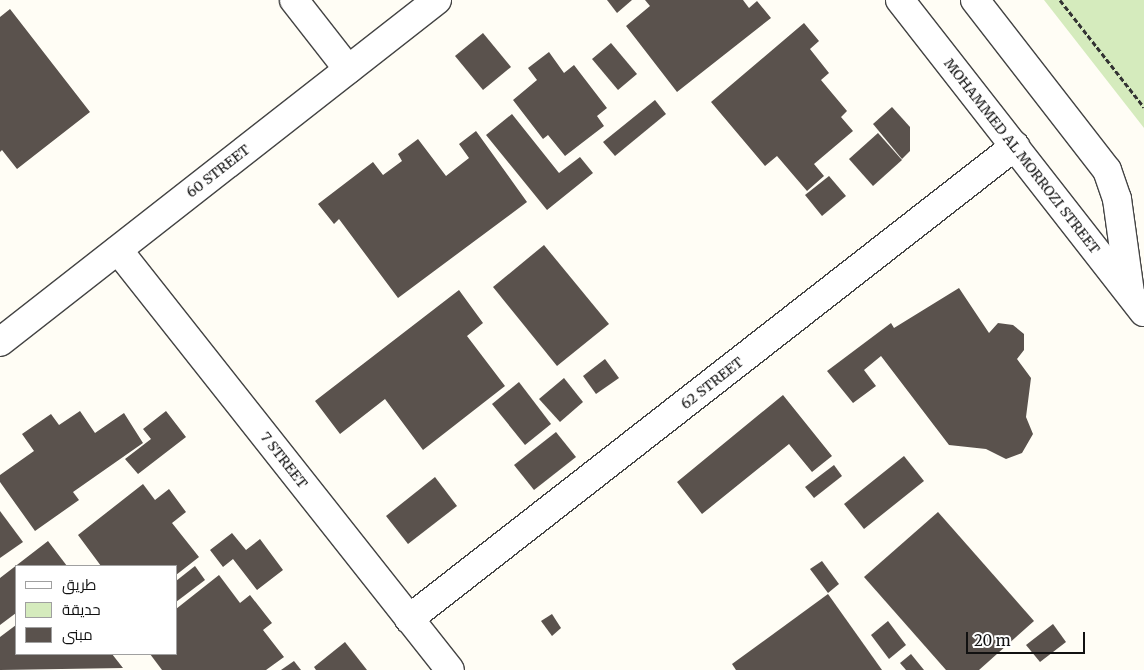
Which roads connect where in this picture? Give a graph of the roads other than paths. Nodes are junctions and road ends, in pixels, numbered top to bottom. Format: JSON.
{"nodes":[{"id":1,"x":294,"y":0,"type":"edge"},
{"id":2,"x":437,"y":0,"type":"edge"},
{"id":3,"x":900,"y":0,"type":"edge"},
{"id":4,"x":975,"y":0,"type":"edge"},
{"id":5,"x":348,"y":69,"type":"junction"},
{"id":6,"x":1014,"y":146,"type":"junction"},
{"id":7,"x":118,"y":250,"type":"junction"},
{"id":8,"x":1137,"y":303,"type":"edge"},
{"id":9,"x":0,"y":342,"type":"edge"},
{"id":10,"x":410,"y":619,"type":"junction"},
{"id":11,"x":450,"y":670,"type":"edge"}],
"edges":[{"from":1,"to":5,"type":"street"},
{"from":2,"to":5,"type":"street","name":"60 STREET"},
{"from":3,"to":6,"type":"street","name":"MOHAMMED AL MORROZI STREET"},
{"from":4,"to":8,"type":"street"},
{"from":5,"to":7,"type":"street","name":"60 STREET"},
{"from":6,"to":8,"type":"street","name":"MOHAMMED AL MORROZI STREET"},
{"from":6,"to":10,"type":"street","name":"62 STREET"},
{"from":7,"to":9,"type":"street","name":"60 STREET"},
{"from":7,"to":10,"type":"street","name":"7 STREET"},
{"from":10,"to":11,"type":"street","name":"7 STREET"}]}
